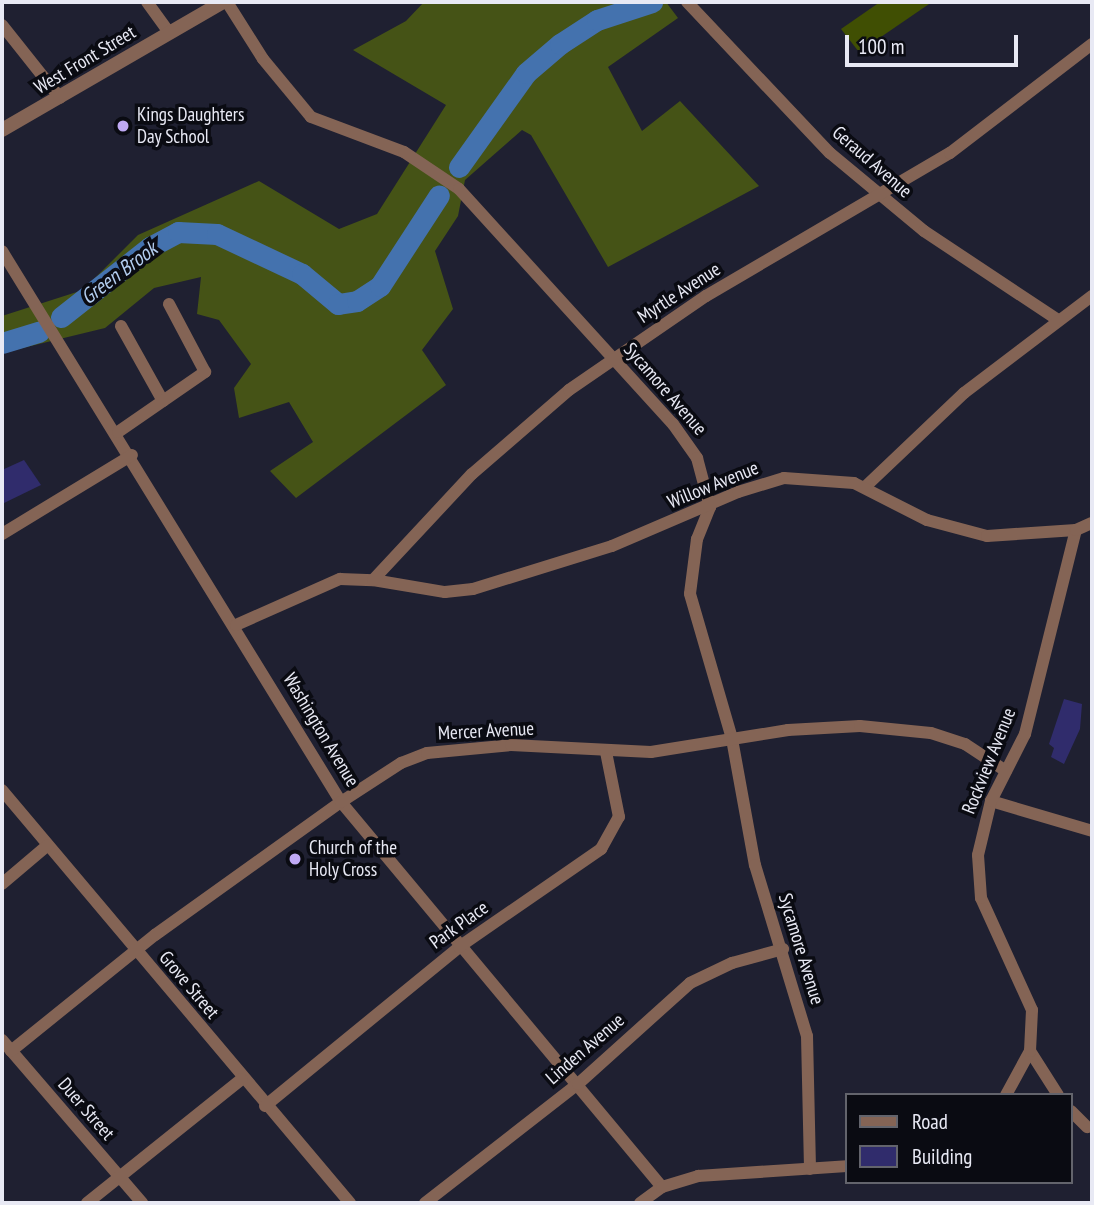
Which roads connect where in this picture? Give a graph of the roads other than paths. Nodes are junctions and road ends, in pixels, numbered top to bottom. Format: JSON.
{"nodes":[{"id":1,"x":147,"y":2,"type":"edge"},
{"id":2,"x":225,"y":2,"type":"edge"},
{"id":3,"x":690,"y":6,"type":"edge"},
{"id":4,"x":2,"y":25,"type":"edge"},
{"id":5,"x":169,"y":32,"type":"junction"},
{"id":6,"x":1092,"y":44,"type":"edge"},
{"id":7,"x":60,"y":98,"type":"junction"},
{"id":8,"x":2,"y":130,"type":"edge"},
{"id":9,"x":880,"y":195,"type":"junction"},
{"id":10,"x":2,"y":251,"type":"edge"},
{"id":11,"x":1092,"y":296,"type":"edge"},
{"id":12,"x":169,"y":304,"type":"dead end"},
{"id":13,"x":1058,"y":320,"type":"junction"},
{"id":14,"x":121,"y":326,"type":"dead end"},
{"id":15,"x":614,"y":360,"type":"junction"},
{"id":16,"x":163,"y":401,"type":"junction"},
{"id":17,"x":118,"y":432,"type":"junction"},
{"id":18,"x":132,"y":456,"type":"junction"},
{"id":19,"x":865,"y":487,"type":"junction"},
{"id":20,"x":710,"y":507,"type":"junction"},
{"id":21,"x":1092,"y":523,"type":"edge"},
{"id":22,"x":1076,"y":530,"type":"junction"},
{"id":23,"x":2,"y":534,"type":"edge"},
{"id":24,"x":373,"y":580,"type":"junction"},
{"id":25,"x":236,"y":625,"type":"junction"},
{"id":26,"x":732,"y":739,"type":"junction"},
{"id":27,"x":606,"y":752,"type":"junction"},
{"id":28,"x":1006,"y":771,"type":"junction"},
{"id":29,"x":2,"y":790,"type":"edge"},
{"id":30,"x":341,"y":802,"type":"junction"},
{"id":31,"x":991,"y":802,"type":"junction"},
{"id":32,"x":1092,"y":831,"type":"edge"},
{"id":33,"x":48,"y":845,"type":"junction"},
{"id":34,"x":2,"y":884,"type":"edge"},
{"id":35,"x":459,"y":947,"type":"junction"},
{"id":36,"x":783,"y":949,"type":"junction"},
{"id":37,"x":136,"y":951,"type":"junction"},
{"id":38,"x":2,"y":1040,"type":"edge"},
{"id":39,"x":11,"y":1051,"type":"junction"},
{"id":40,"x":1030,"y":1051,"type":"junction"},
{"id":41,"x":242,"y":1079,"type":"junction"},
{"id":42,"x":578,"y":1084,"type":"junction"},
{"id":43,"x":1007,"y":1093,"type":"edge"},
{"id":44,"x":1057,"y":1093,"type":"edge"},
{"id":45,"x":265,"y":1105,"type":"junction"},
{"id":46,"x":1073,"y":1113,"type":"edge"},
{"id":47,"x":1090,"y":1127,"type":"edge"},
{"id":48,"x":846,"y":1166,"type":"edge"},
{"id":49,"x":810,"y":1169,"type":"junction"},
{"id":50,"x":119,"y":1177,"type":"junction"},
{"id":51,"x":662,"y":1187,"type":"junction"},
{"id":52,"x":87,"y":1203,"type":"edge"},
{"id":53,"x":142,"y":1203,"type":"edge"},
{"id":54,"x":350,"y":1203,"type":"edge"},
{"id":55,"x":425,"y":1203,"type":"edge"},
{"id":56,"x":640,"y":1203,"type":"edge"}],
"edges":[{"from":1,"to":5,"type":"street"},
{"from":2,"to":5,"type":"street","name":"West Front Street"},
{"from":2,"to":15,"type":"street","name":"Sycamore Avenue"},
{"from":3,"to":9,"type":"street","name":"Geraud Avenue"},
{"from":4,"to":7,"type":"street"},
{"from":5,"to":7,"type":"street","name":"West Front Street"},
{"from":6,"to":9,"type":"street","name":"Myrtle Avenue"},
{"from":7,"to":8,"type":"street","name":"West Front Street"},
{"from":9,"to":13,"type":"street","name":"Geraud Avenue"},
{"from":9,"to":15,"type":"street","name":"Myrtle Avenue"},
{"from":10,"to":17,"type":"street","name":"Washington Avenue"},
{"from":11,"to":13,"type":"street"},
{"from":12,"to":16,"type":"street"},
{"from":13,"to":19,"type":"street"},
{"from":14,"to":16,"type":"street"},
{"from":15,"to":20,"type":"street","name":"Sycamore Avenue"},
{"from":15,"to":24,"type":"street","name":"Myrtle Avenue"},
{"from":16,"to":17,"type":"street"},
{"from":17,"to":18,"type":"street","name":"Washington Avenue"},
{"from":18,"to":23,"type":"street"},
{"from":18,"to":25,"type":"street","name":"Washington Avenue"},
{"from":19,"to":20,"type":"street","name":"Willow Avenue"},
{"from":19,"to":22,"type":"street"},
{"from":20,"to":24,"type":"street","name":"Willow Avenue"},
{"from":20,"to":26,"type":"street","name":"Sycamore Avenue"},
{"from":21,"to":22,"type":"street"},
{"from":22,"to":28,"type":"street","name":"Rockview Avenue"},
{"from":24,"to":25,"type":"street"},
{"from":25,"to":30,"type":"street","name":"Washington Avenue"},
{"from":26,"to":27,"type":"street","name":"Mercer Avenue"},
{"from":26,"to":28,"type":"street","name":"Mercer Avenue"},
{"from":26,"to":36,"type":"street","name":"Sycamore Avenue"},
{"from":27,"to":30,"type":"street","name":"Mercer Avenue"},
{"from":27,"to":35,"type":"street","name":"Park Place"},
{"from":28,"to":31,"type":"street","name":"Rockview Avenue"},
{"from":29,"to":33,"type":"street","name":"Grove Street"},
{"from":30,"to":35,"type":"street","name":"Washington Avenue"},
{"from":30,"to":37,"type":"street","name":"Mercer Avenue"},
{"from":31,"to":32,"type":"street"},
{"from":31,"to":40,"type":"street","name":"Rockview Avenue"},
{"from":33,"to":34,"type":"street"},
{"from":33,"to":37,"type":"street","name":"Grove Street"},
{"from":35,"to":42,"type":"street","name":"Washington Avenue"},
{"from":35,"to":45,"type":"street","name":"Park Place"},
{"from":36,"to":42,"type":"street","name":"Linden Avenue"},
{"from":36,"to":49,"type":"street","name":"Sycamore Avenue"},
{"from":37,"to":39,"type":"street","name":"Mercer Avenue"},
{"from":37,"to":41,"type":"street","name":"Grove Street"},
{"from":38,"to":39,"type":"street","name":"Duer Street"},
{"from":39,"to":50,"type":"street","name":"Duer Street"},
{"from":40,"to":43,"type":"street"},
{"from":40,"to":44,"type":"street"},
{"from":41,"to":45,"type":"street","name":"Grove Street"},
{"from":41,"to":50,"type":"street"},
{"from":42,"to":51,"type":"street","name":"Washington Avenue"},
{"from":42,"to":55,"type":"street","name":"Linden Avenue"},
{"from":45,"to":54,"type":"street","name":"Grove Street"},
{"from":46,"to":47,"type":"street"},
{"from":48,"to":49,"type":"street"},
{"from":49,"to":51,"type":"street"},
{"from":50,"to":52,"type":"street"},
{"from":50,"to":53,"type":"street","name":"Duer Street"},
{"from":51,"to":56,"type":"street"}]}
